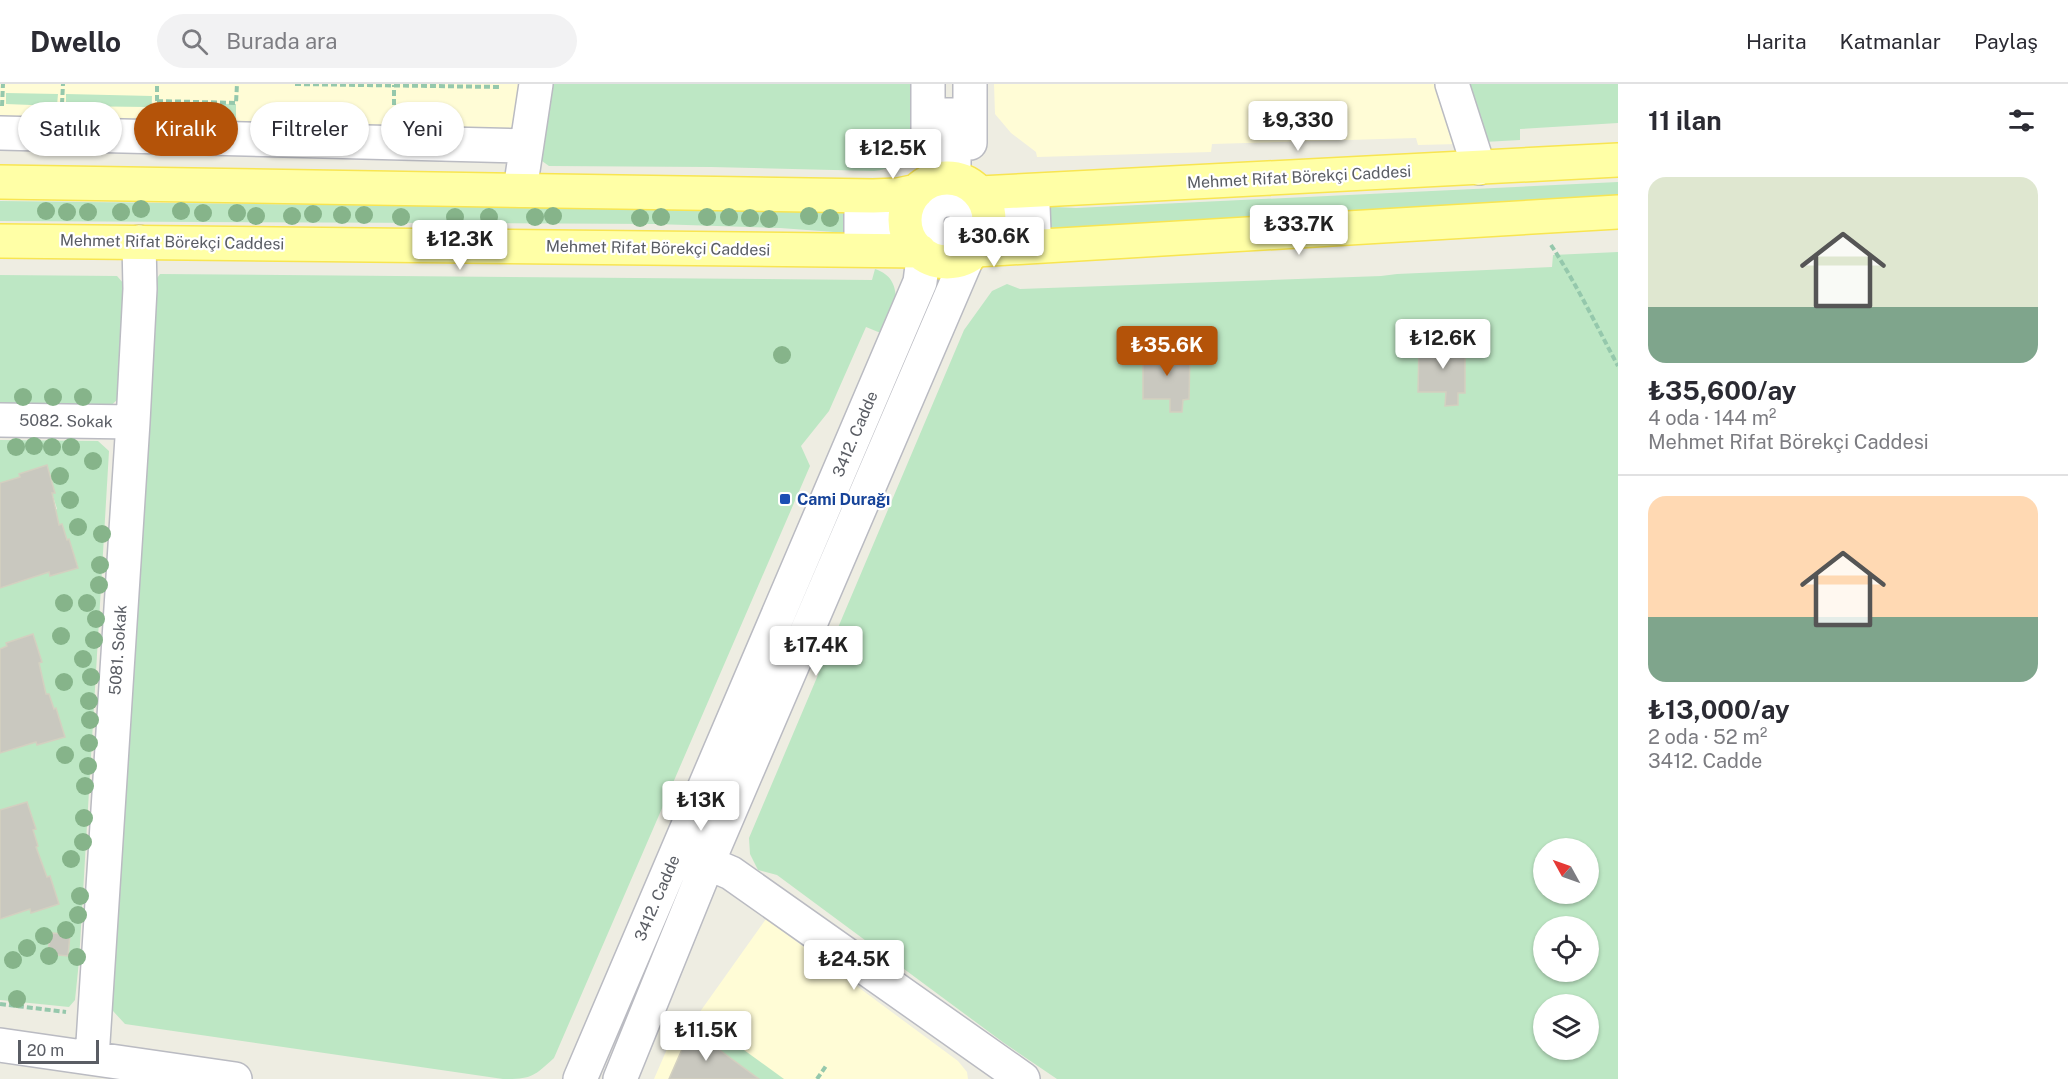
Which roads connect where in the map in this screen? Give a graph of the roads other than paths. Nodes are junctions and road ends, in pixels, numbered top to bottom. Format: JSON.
{"nodes":[{"id":1,"x":536,"y":84,"type":"edge"},
{"id":2,"x":928,"y":84,"type":"edge"},
{"id":3,"x":970,"y":84,"type":"edge"},
{"id":4,"x":1452,"y":84,"type":"edge"},
{"id":5,"x":0,"y":133,"type":"edge"},
{"id":6,"x":525,"y":146,"type":"junction"},
{"id":7,"x":1618,"y":160,"type":"edge"},
{"id":8,"x":1479,"y":168,"type":"junction"},
{"id":9,"x":929,"y":179,"type":"junction"},
{"id":10,"x":0,"y":182,"type":"edge"},
{"id":11,"x":975,"y":189,"type":"junction"},
{"id":12,"x":520,"y":190,"type":"junction"},
{"id":13,"x":1618,"y":212,"type":"edge"},
{"id":14,"x":0,"y":241,"type":"edge"},
{"id":15,"x":139,"y":242,"type":"junction"},
{"id":16,"x":970,"y":246,"type":"junction"},
{"id":17,"x":920,"y":251,"type":"junction"},
{"id":18,"x":0,"y":420,"type":"edge"},
{"id":19,"x":133,"y":422,"type":"junction"},
{"id":20,"x":677,"y":851,"type":"junction"},
{"id":21,"x":708,"y":862,"type":"junction"},
{"id":22,"x":0,"y":1045,"type":"edge"},
{"id":23,"x":92,"y":1058,"type":"junction"},
{"id":24,"x":235,"y":1079,"type":"edge"},
{"id":25,"x":580,"y":1079,"type":"edge"},
{"id":26,"x":620,"y":1079,"type":"edge"},
{"id":27,"x":1023,"y":1079,"type":"edge"}],
"edges":[{"from":1,"to":6,"type":"street"},
{"from":2,"to":9,"type":"street"},
{"from":3,"to":11,"type":"street"},
{"from":4,"to":8,"type":"street"},
{"from":5,"to":6,"type":"street"},
{"from":6,"to":12,"type":"street"},
{"from":7,"to":8,"type":"main road","name":"Mehmet Rifat Börekçi Caddesi"},
{"from":8,"to":11,"type":"main road","name":"Mehmet Rifat Börekçi Caddesi"},
{"from":9,"to":11,"type":"main road"},
{"from":9,"to":12,"type":"main road"},
{"from":9,"to":17,"type":"main road"},
{"from":10,"to":12,"type":"main road"},
{"from":11,"to":16,"type":"main road"},
{"from":13,"to":16,"type":"main road"},
{"from":14,"to":15,"type":"main road","name":"Mehmet Rifat Börekçi Caddesi"},
{"from":15,"to":17,"type":"main road","name":"Mehmet Rifat Börekçi Caddesi"},
{"from":15,"to":19,"type":"street","name":"5081. Sokak"},
{"from":16,"to":17,"type":"main road"},
{"from":16,"to":21,"type":"street","name":"3412. Cadde"},
{"from":17,"to":20,"type":"street","name":"3412. Cadde"},
{"from":18,"to":19,"type":"street","name":"5082. Sokak"},
{"from":19,"to":23,"type":"street","name":"5081. Sokak"},
{"from":20,"to":21,"type":"street"},
{"from":20,"to":25,"type":"street","name":"3412. Cadde"},
{"from":21,"to":26,"type":"street","name":"3412. Cadde"},
{"from":21,"to":27,"type":"street"},
{"from":22,"to":23,"type":"street"},
{"from":23,"to":24,"type":"street"}]}
